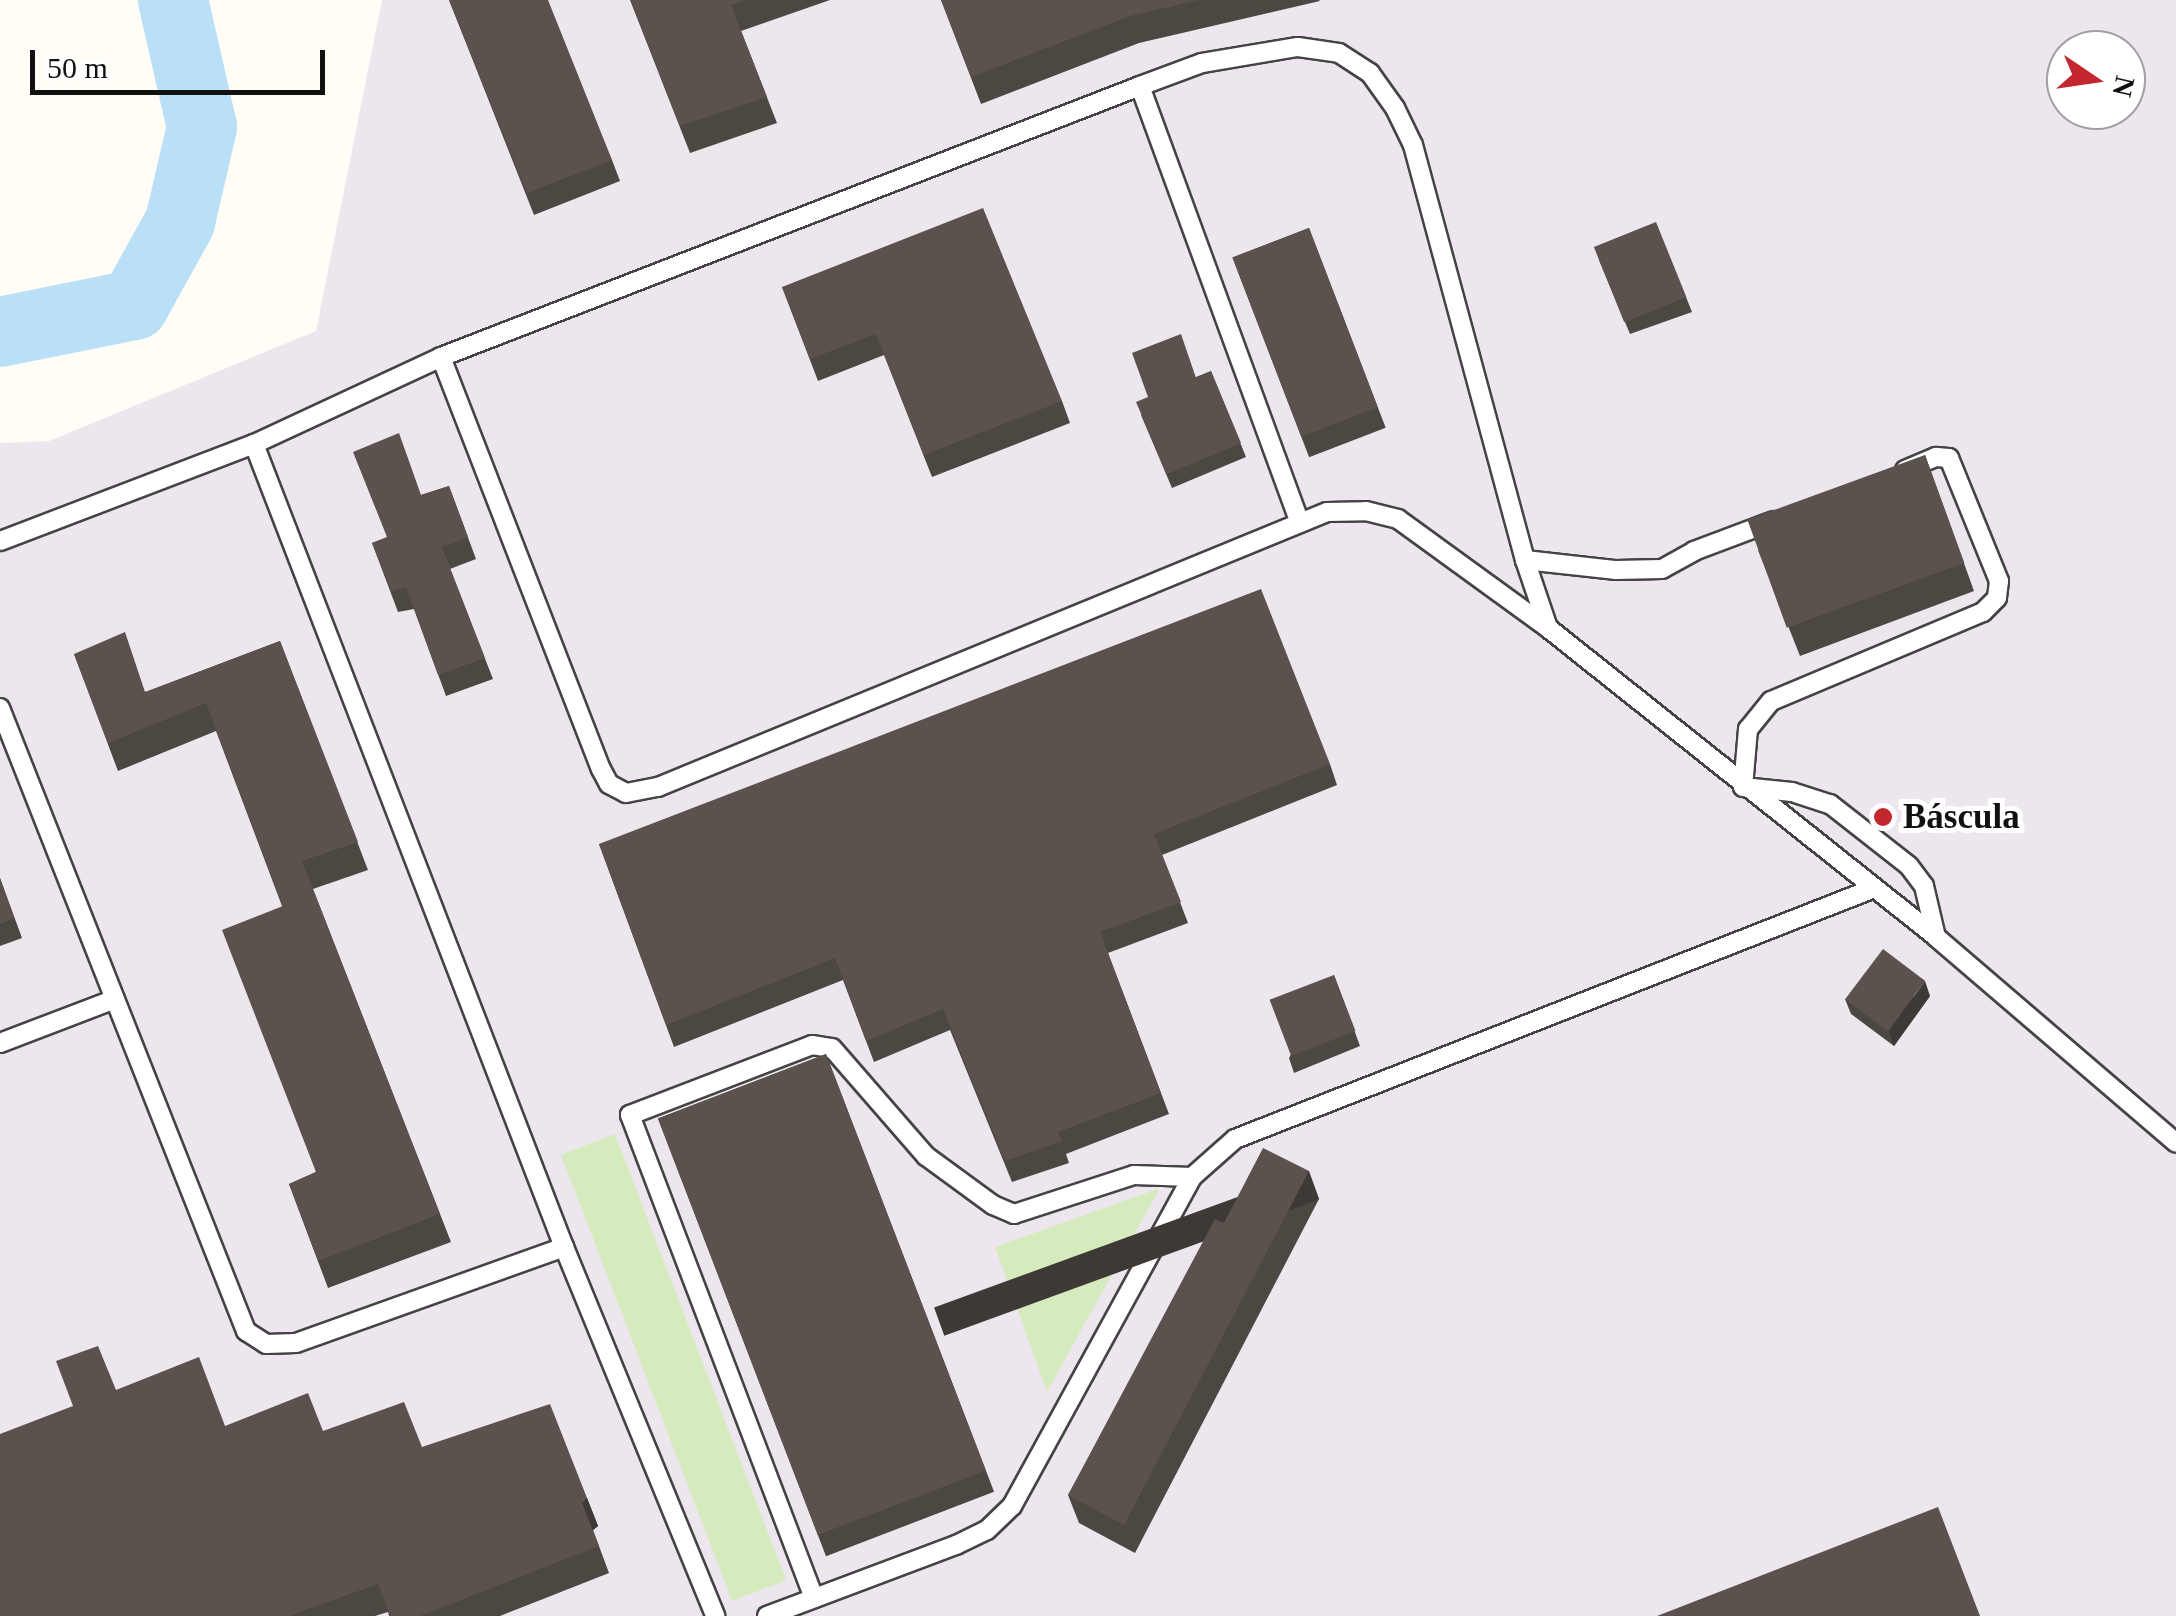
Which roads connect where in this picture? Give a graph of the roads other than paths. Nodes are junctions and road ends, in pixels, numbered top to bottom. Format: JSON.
{"nodes":[{"id":1,"x":1140,"y":86,"type":"junction"},
{"id":2,"x":441,"y":357,"type":"junction"},
{"id":3,"x":254,"y":444,"type":"junction"},
{"id":4,"x":1886,"y":477,"type":"edge"},
{"id":5,"x":1801,"y":511,"type":"edge"},
{"id":6,"x":1300,"y":523,"type":"junction"},
{"id":7,"x":0,"y":541,"type":"edge"},
{"id":8,"x":1524,"y":560,"type":"junction"},
{"id":9,"x":1548,"y":628,"type":"junction"},
{"id":10,"x":0,"y":708,"type":"edge"},
{"id":11,"x":1744,"y":787,"type":"junction"},
{"id":12,"x":1872,"y":889,"type":"junction"},
{"id":13,"x":1936,"y":938,"type":"junction"},
{"id":14,"x":115,"y":1000,"type":"junction"},
{"id":15,"x":0,"y":1043,"type":"edge"},
{"id":16,"x":2176,"y":1143,"type":"edge"},
{"id":17,"x":1192,"y":1177,"type":"junction"},
{"id":18,"x":564,"y":1246,"type":"junction"},
{"id":19,"x":814,"y":1598,"type":"junction"},
{"id":20,"x":715,"y":1616,"type":"edge"},
{"id":21,"x":767,"y":1616,"type":"edge"}],
"edges":[{"from":1,"to":2,"type":"lane"},
{"from":1,"to":6,"type":"lane"},
{"from":1,"to":8,"type":"lane"},
{"from":2,"to":3,"type":"lane"},
{"from":2,"to":6,"type":"lane"},
{"from":3,"to":7,"type":"lane"},
{"from":3,"to":18,"type":"lane"},
{"from":4,"to":11,"type":"lane"},
{"from":5,"to":8,"type":"lane"},
{"from":6,"to":9,"type":"lane"},
{"from":8,"to":9,"type":"lane"},
{"from":9,"to":11,"type":"lane"},
{"from":10,"to":14,"type":"lane"},
{"from":11,"to":12,"type":"lane"},
{"from":11,"to":13,"type":"lane"},
{"from":12,"to":13,"type":"lane"},
{"from":12,"to":17,"type":"lane"},
{"from":13,"to":16,"type":"lane"},
{"from":14,"to":15,"type":"lane"},
{"from":14,"to":18,"type":"lane"},
{"from":17,"to":19,"type":"lane"},
{"from":17,"to":19,"type":"lane"},
{"from":18,"to":20,"type":"lane"},
{"from":19,"to":21,"type":"lane"}]}
